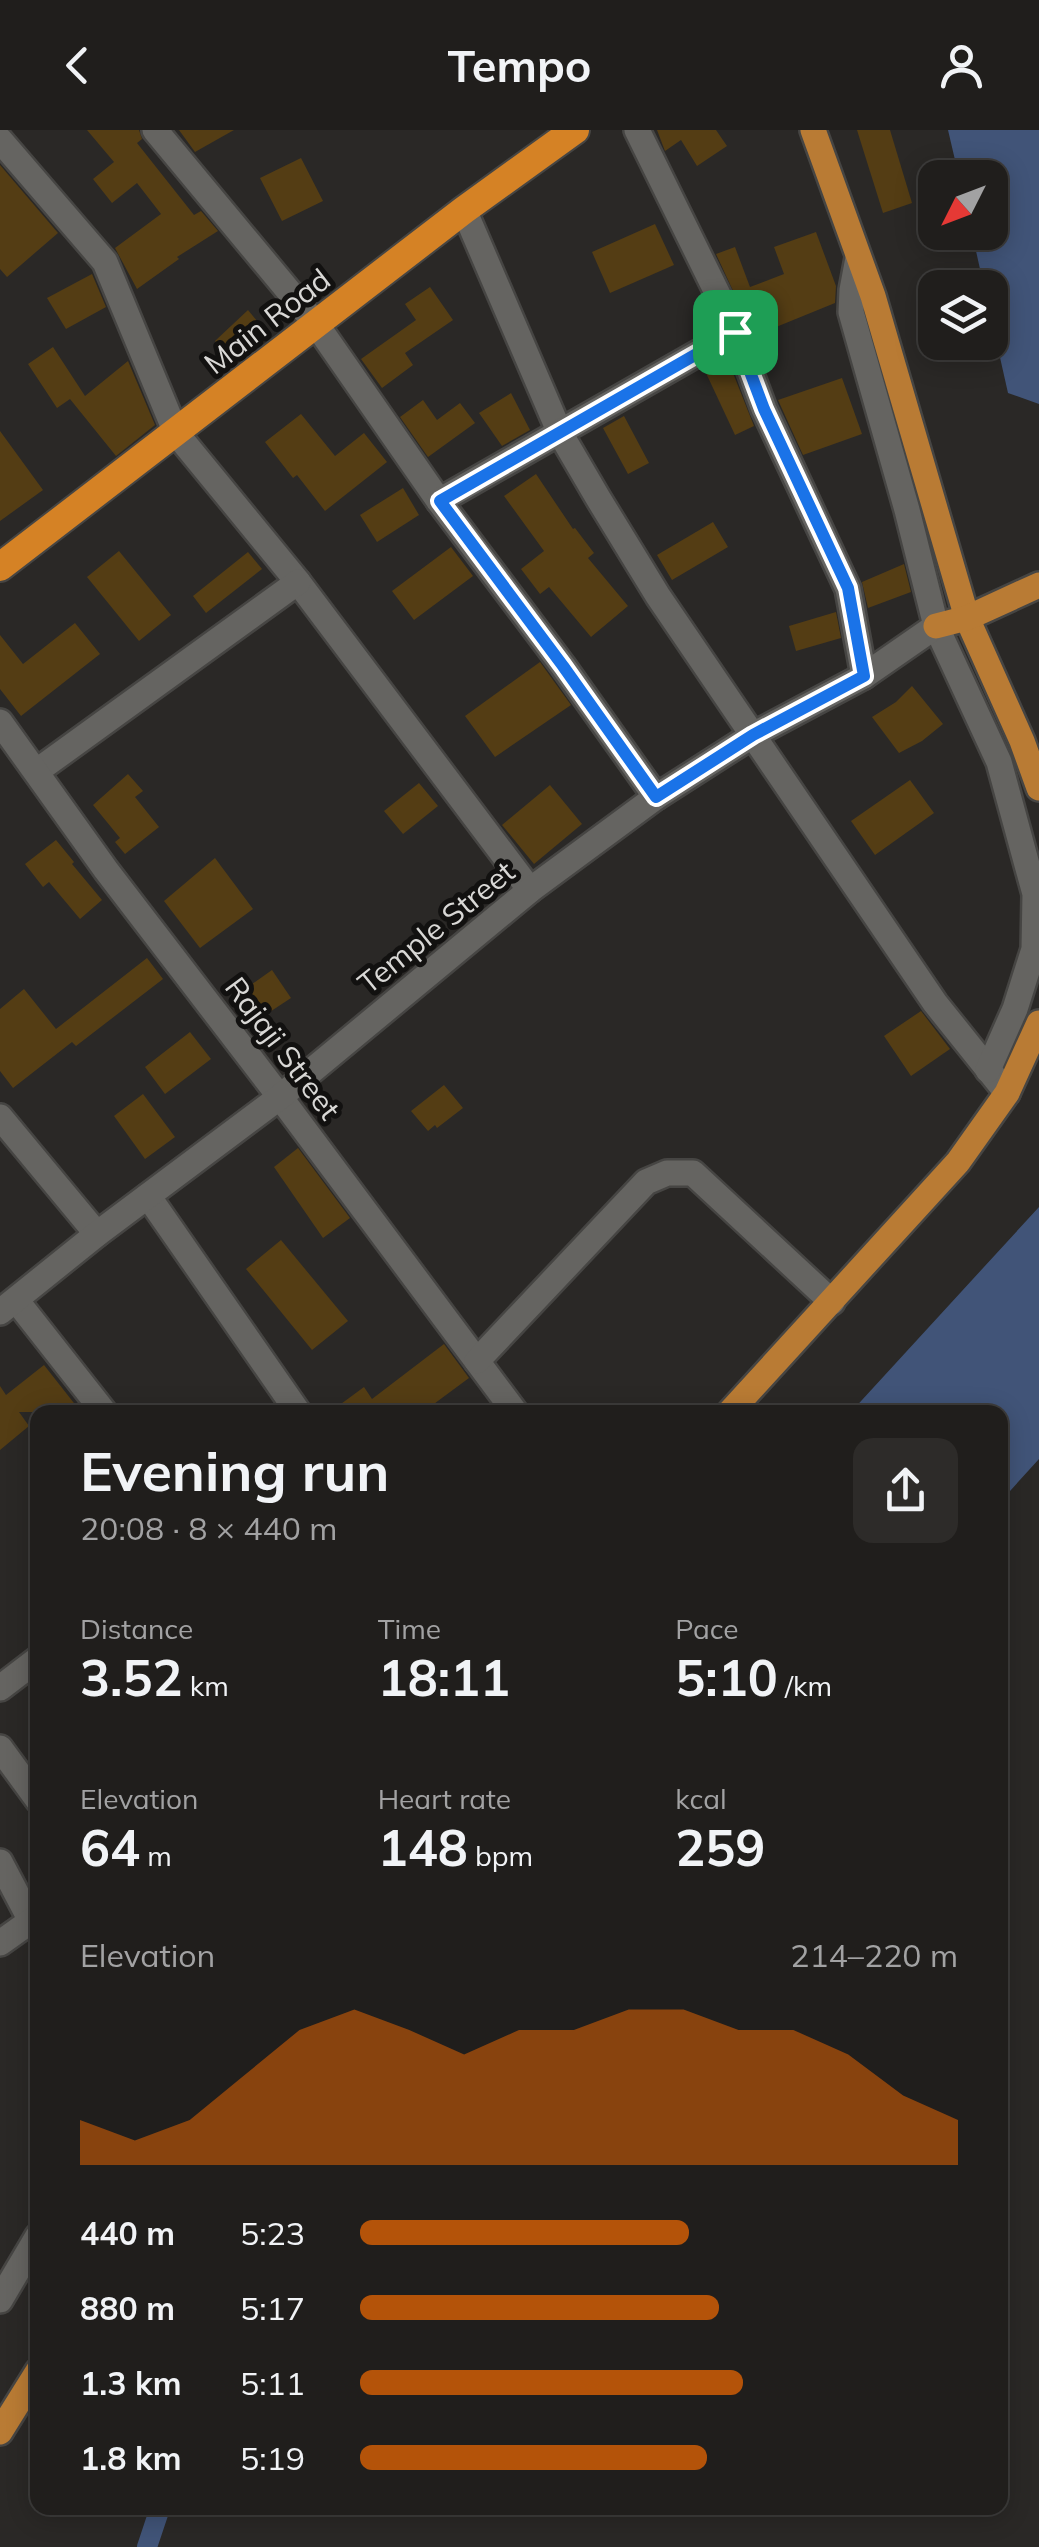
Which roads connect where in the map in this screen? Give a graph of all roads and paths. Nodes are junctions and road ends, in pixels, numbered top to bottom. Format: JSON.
{"nodes":[{"id":1,"x":155,"y":130,"type":"edge"},
{"id":2,"x":575,"y":130,"type":"edge"},
{"id":3,"x":637,"y":130,"type":"edge"},
{"id":4,"x":813,"y":130,"type":"edge"},
{"id":5,"x":0,"y":140,"type":"edge"},
{"id":6,"x":464,"y":210,"type":"junction"},
{"id":7,"x":858,"y":258,"type":"junction"},
{"id":8,"x":316,"y":324,"type":"junction"},
{"id":9,"x":735,"y":332,"type":"junction"},
{"id":10,"x":176,"y":433,"type":"junction"},
{"id":11,"x":560,"y":433,"type":"junction"},
{"id":12,"x":440,"y":501,"type":"junction"},
{"id":13,"x":0,"y":567,"type":"edge"},
{"id":14,"x":298,"y":582,"type":"junction"},
{"id":15,"x":1027,"y":590,"type":"edge"},
{"id":16,"x":968,"y":618,"type":"junction"},
{"id":17,"x":936,"y":626,"type":"junction"},
{"id":18,"x":864,"y":676,"type":"junction"},
{"id":19,"x":0,"y":722,"type":"edge"},
{"id":20,"x":753,"y":735,"type":"junction"},
{"id":21,"x":37,"y":771,"type":"junction"},
{"id":22,"x":1039,"y":788,"type":"edge"},
{"id":23,"x":656,"y":797,"type":"junction"},
{"id":24,"x":530,"y":890,"type":"junction"},
{"id":25,"x":1039,"y":1023,"type":"edge"},
{"id":26,"x":988,"y":1070,"type":"junction"},
{"id":27,"x":1006,"y":1093,"type":"junction"},
{"id":28,"x":280,"y":1097,"type":"junction"},
{"id":29,"x":0,"y":1117,"type":"edge"},
{"id":30,"x":148,"y":1196,"type":"junction"},
{"id":31,"x":97,"y":1234,"type":"junction"},
{"id":32,"x":832,"y":1302,"type":"junction"},
{"id":33,"x":8,"y":1306,"type":"edge"},
{"id":34,"x":477,"y":1361,"type":"junction"},
{"id":35,"x":98,"y":1405,"type":"edge"},
{"id":36,"x":290,"y":1405,"type":"edge"},
{"id":37,"x":510,"y":1405,"type":"edge"},
{"id":38,"x":736,"y":1405,"type":"edge"},
{"id":39,"x":30,"y":1665,"type":"edge"},
{"id":40,"x":0,"y":1688,"type":"edge"},
{"id":41,"x":0,"y":1748,"type":"edge"},
{"id":42,"x":30,"y":1789,"type":"edge"},
{"id":43,"x":0,"y":1862,"type":"edge"},
{"id":44,"x":30,"y":1911,"type":"edge"},
{"id":45,"x":30,"y":1921,"type":"edge"},
{"id":46,"x":0,"y":1944,"type":"edge"},
{"id":47,"x":30,"y":2249,"type":"edge"},
{"id":48,"x":0,"y":2300,"type":"edge"},
{"id":49,"x":30,"y":2385,"type":"edge"},
{"id":50,"x":0,"y":2432,"type":"edge"}],
"edges":[{"from":1,"to":8,"type":"street"},
{"from":2,"to":6,"type":"highway","name":"Main Road"},
{"from":3,"to":9,"type":"street"},
{"from":4,"to":7,"type":"main road"},
{"from":5,"to":10,"type":"street"},
{"from":6,"to":8,"type":"highway","name":"Main Road"},
{"from":6,"to":11,"type":"street"},
{"from":7,"to":16,"type":"main road"},
{"from":7,"to":17,"type":"street"},
{"from":8,"to":10,"type":"highway","name":"Main Road"},
{"from":8,"to":12,"type":"street"},
{"from":9,"to":11,"type":"street"},
{"from":9,"to":18,"type":"street"},
{"from":10,"to":13,"type":"highway","name":"Main Road"},
{"from":10,"to":14,"type":"street"},
{"from":11,"to":12,"type":"street"},
{"from":11,"to":20,"type":"street"},
{"from":12,"to":23,"type":"street"},
{"from":14,"to":21,"type":"street"},
{"from":14,"to":24,"type":"street"},
{"from":15,"to":16,"type":"main road"},
{"from":16,"to":17,"type":"main road"},
{"from":16,"to":22,"type":"main road"},
{"from":17,"to":18,"type":"street","name":"Temple Street"},
{"from":17,"to":26,"type":"street"},
{"from":18,"to":20,"type":"street","name":"Temple Street"},
{"from":19,"to":21,"type":"street","name":"Rajaji Street"},
{"from":20,"to":23,"type":"street","name":"Temple Street"},
{"from":20,"to":26,"type":"street"},
{"from":21,"to":28,"type":"street","name":"Rajaji Street"},
{"from":23,"to":24,"type":"street","name":"Temple Street"},
{"from":24,"to":28,"type":"street","name":"Temple Street"},
{"from":25,"to":27,"type":"main road"},
{"from":26,"to":27,"type":"street"},
{"from":27,"to":32,"type":"main road"},
{"from":28,"to":30,"type":"street","name":"Temple Street"},
{"from":28,"to":34,"type":"street","name":"Rajaji Street"},
{"from":29,"to":31,"type":"street"},
{"from":30,"to":31,"type":"street","name":"Temple Street"},
{"from":30,"to":36,"type":"street"},
{"from":31,"to":33,"type":"street","name":"Temple Street"},
{"from":32,"to":34,"type":"street"},
{"from":32,"to":38,"type":"main road"},
{"from":33,"to":35,"type":"street"},
{"from":34,"to":37,"type":"street","name":"Rajaji Street"},
{"from":39,"to":40,"type":"street"},
{"from":41,"to":42,"type":"street"},
{"from":43,"to":44,"type":"street"},
{"from":45,"to":46,"type":"street"},
{"from":47,"to":48,"type":"street"},
{"from":49,"to":50,"type":"main road"}]}
